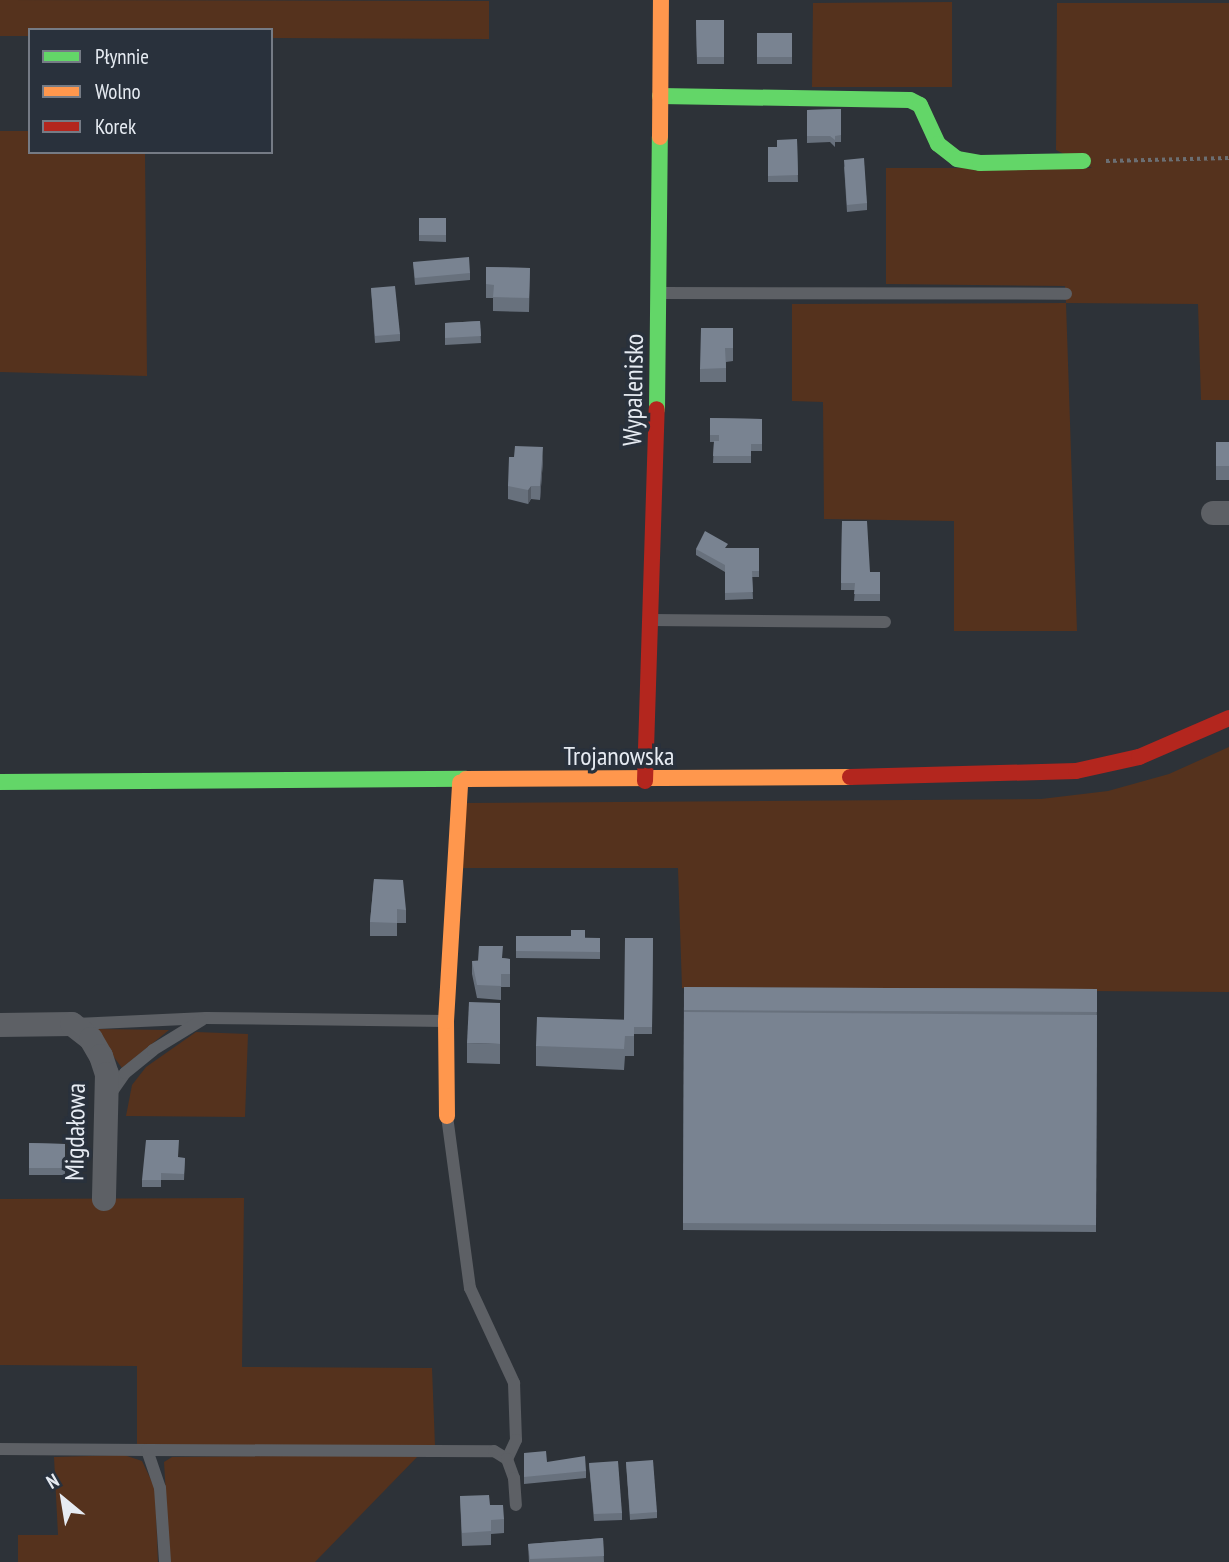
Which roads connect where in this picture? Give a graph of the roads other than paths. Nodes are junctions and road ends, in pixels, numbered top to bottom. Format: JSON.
{"nodes":[{"id":1,"x":661,"y":0,"type":"edge"},
{"id":2,"x":660,"y":96,"type":"junction"},
{"id":3,"x":1083,"y":161,"type":"road end"},
{"id":4,"x":658,"y":293,"type":"junction"},
{"id":5,"x":1066,"y":294,"type":"dead end"},
{"id":6,"x":651,"y":620,"type":"junction"},
{"id":7,"x":885,"y":622,"type":"dead end"},
{"id":8,"x":1229,"y":718,"type":"edge"},
{"id":9,"x":645,"y":781,"type":"junction"},
{"id":10,"x":0,"y":782,"type":"edge"},
{"id":11,"x":460,"y":782,"type":"junction"},
{"id":12,"x":206,"y":1018,"type":"junction"},
{"id":13,"x":446,"y":1021,"type":"junction"},
{"id":14,"x":72,"y":1024,"type":"junction"},
{"id":15,"x":0,"y":1025,"type":"edge"},
{"id":16,"x":107,"y":1099,"type":"junction"},
{"id":17,"x":447,"y":1116,"type":"joint"},
{"id":18,"x":104,"y":1199,"type":"dead end"},
{"id":19,"x":0,"y":1449,"type":"edge"},
{"id":20,"x":147,"y":1450,"type":"junction"},
{"id":21,"x":507,"y":1459,"type":"junction"},
{"id":22,"x":516,"y":1506,"type":"dead end"},
{"id":23,"x":165,"y":1562,"type":"edge"}],
"edges":[{"from":1,"to":2,"type":"street","name":"Wypalenisko"},
{"from":2,"to":3,"type":"street"},
{"from":2,"to":4,"type":"street","name":"Wypalenisko"},
{"from":4,"to":5,"type":"lane"},
{"from":4,"to":6,"type":"street","name":"Wypalenisko"},
{"from":6,"to":7,"type":"lane"},
{"from":6,"to":9,"type":"street","name":"Wypalenisko"},
{"from":8,"to":9,"type":"street","name":"Trojanowska"},
{"from":9,"to":11,"type":"street","name":"Trojanowska"},
{"from":10,"to":11,"type":"street","name":"Trojanowska"},
{"from":11,"to":13,"type":"street"},
{"from":12,"to":13,"type":"lane"},
{"from":12,"to":14,"type":"lane"},
{"from":12,"to":16,"type":"lane"},
{"from":13,"to":17,"type":"street"},
{"from":14,"to":15,"type":"street"},
{"from":14,"to":16,"type":"street","name":"Migdałowa"},
{"from":16,"to":18,"type":"street","name":"Migdałowa"},
{"from":17,"to":21,"type":"lane"},
{"from":19,"to":20,"type":"lane"},
{"from":20,"to":21,"type":"lane"},
{"from":20,"to":23,"type":"lane"},
{"from":21,"to":22,"type":"lane"}]}
